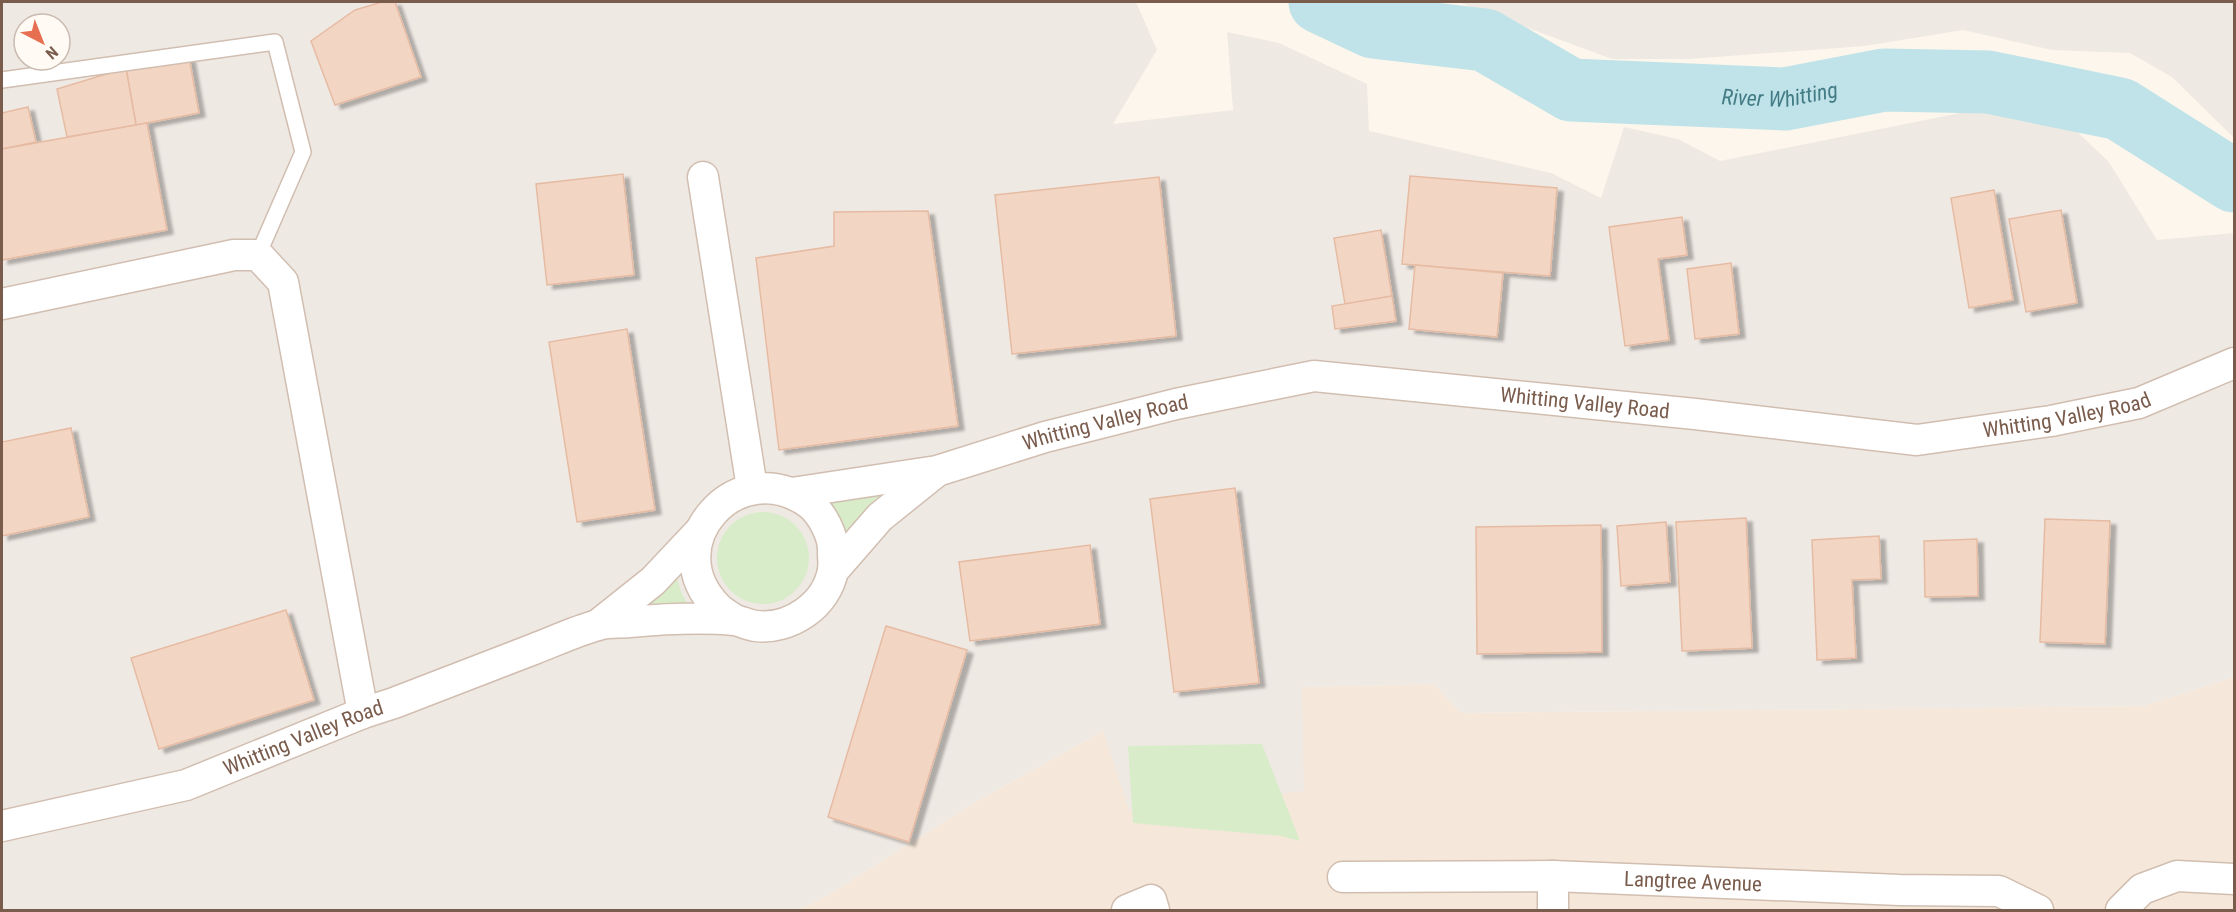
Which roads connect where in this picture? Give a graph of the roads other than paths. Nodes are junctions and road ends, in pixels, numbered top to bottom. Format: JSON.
{"nodes":[{"id":1,"x":2,"y":80,"type":"edge"},
{"id":2,"x":703,"y":177,"type":"dead end"},
{"id":3,"x":258,"y":255,"type":"junction"},
{"id":4,"x":2,"y":304,"type":"edge"},
{"id":5,"x":2235,"y":363,"type":"edge"},
{"id":6,"x":937,"y":471,"type":"junction"},
{"id":7,"x":753,"y":489,"type":"junction"},
{"id":8,"x":792,"y":493,"type":"junction"},
{"id":9,"x":700,"y":531,"type":"junction"},
{"id":10,"x":833,"y":571,"type":"junction"},
{"id":11,"x":735,"y":620,"type":"junction"},
{"id":12,"x":599,"y":624,"type":"junction"},
{"id":13,"x":363,"y":713,"type":"junction"},
{"id":14,"x":2,"y":826,"type":"edge"},
{"id":15,"x":1553,"y":876,"type":"junction"},
{"id":16,"x":1343,"y":877,"type":"dead end"},
{"id":17,"x":2235,"y":879,"type":"edge"},
{"id":18,"x":1901,"y":900,"type":"edge"},
{"id":19,"x":1127,"y":910,"type":"edge"},
{"id":20,"x":1154,"y":910,"type":"edge"},
{"id":21,"x":1553,"y":910,"type":"edge"},
{"id":22,"x":2038,"y":910,"type":"edge"},
{"id":23,"x":2121,"y":910,"type":"edge"}],
"edges":[{"from":1,"to":3,"type":"lane"},
{"from":2,"to":7,"type":"street"},
{"from":3,"to":4,"type":"street"},
{"from":3,"to":13,"type":"street"},
{"from":5,"to":6,"type":"street","name":"Whitting Valley Road"},
{"from":6,"to":8,"type":"street","name":"Whitting Valley Road"},
{"from":6,"to":10,"type":"street","name":"Whitting Valley Road"},
{"from":7,"to":8,"type":"street","name":"Whitting Valley Road"},
{"from":7,"to":9,"type":"street","name":"Whitting Valley Road"},
{"from":8,"to":10,"type":"street","name":"Whitting Valley Road"},
{"from":9,"to":11,"type":"street","name":"Whitting Valley Road"},
{"from":9,"to":12,"type":"street","name":"Whitting Valley Road"},
{"from":10,"to":11,"type":"street","name":"Whitting Valley Road"},
{"from":11,"to":12,"type":"street","name":"Whitting Valley Road"},
{"from":12,"to":13,"type":"street","name":"Whitting Valley Road"},
{"from":13,"to":14,"type":"street","name":"Whitting Valley Road"},
{"from":15,"to":16,"type":"street","name":"Langtree Avenue"},
{"from":15,"to":18,"type":"street","name":"Langtree Avenue"},
{"from":15,"to":21,"type":"street"},
{"from":17,"to":23,"type":"street"},
{"from":18,"to":22,"type":"street","name":"Langtree Avenue"},
{"from":19,"to":20,"type":"street"}]}
